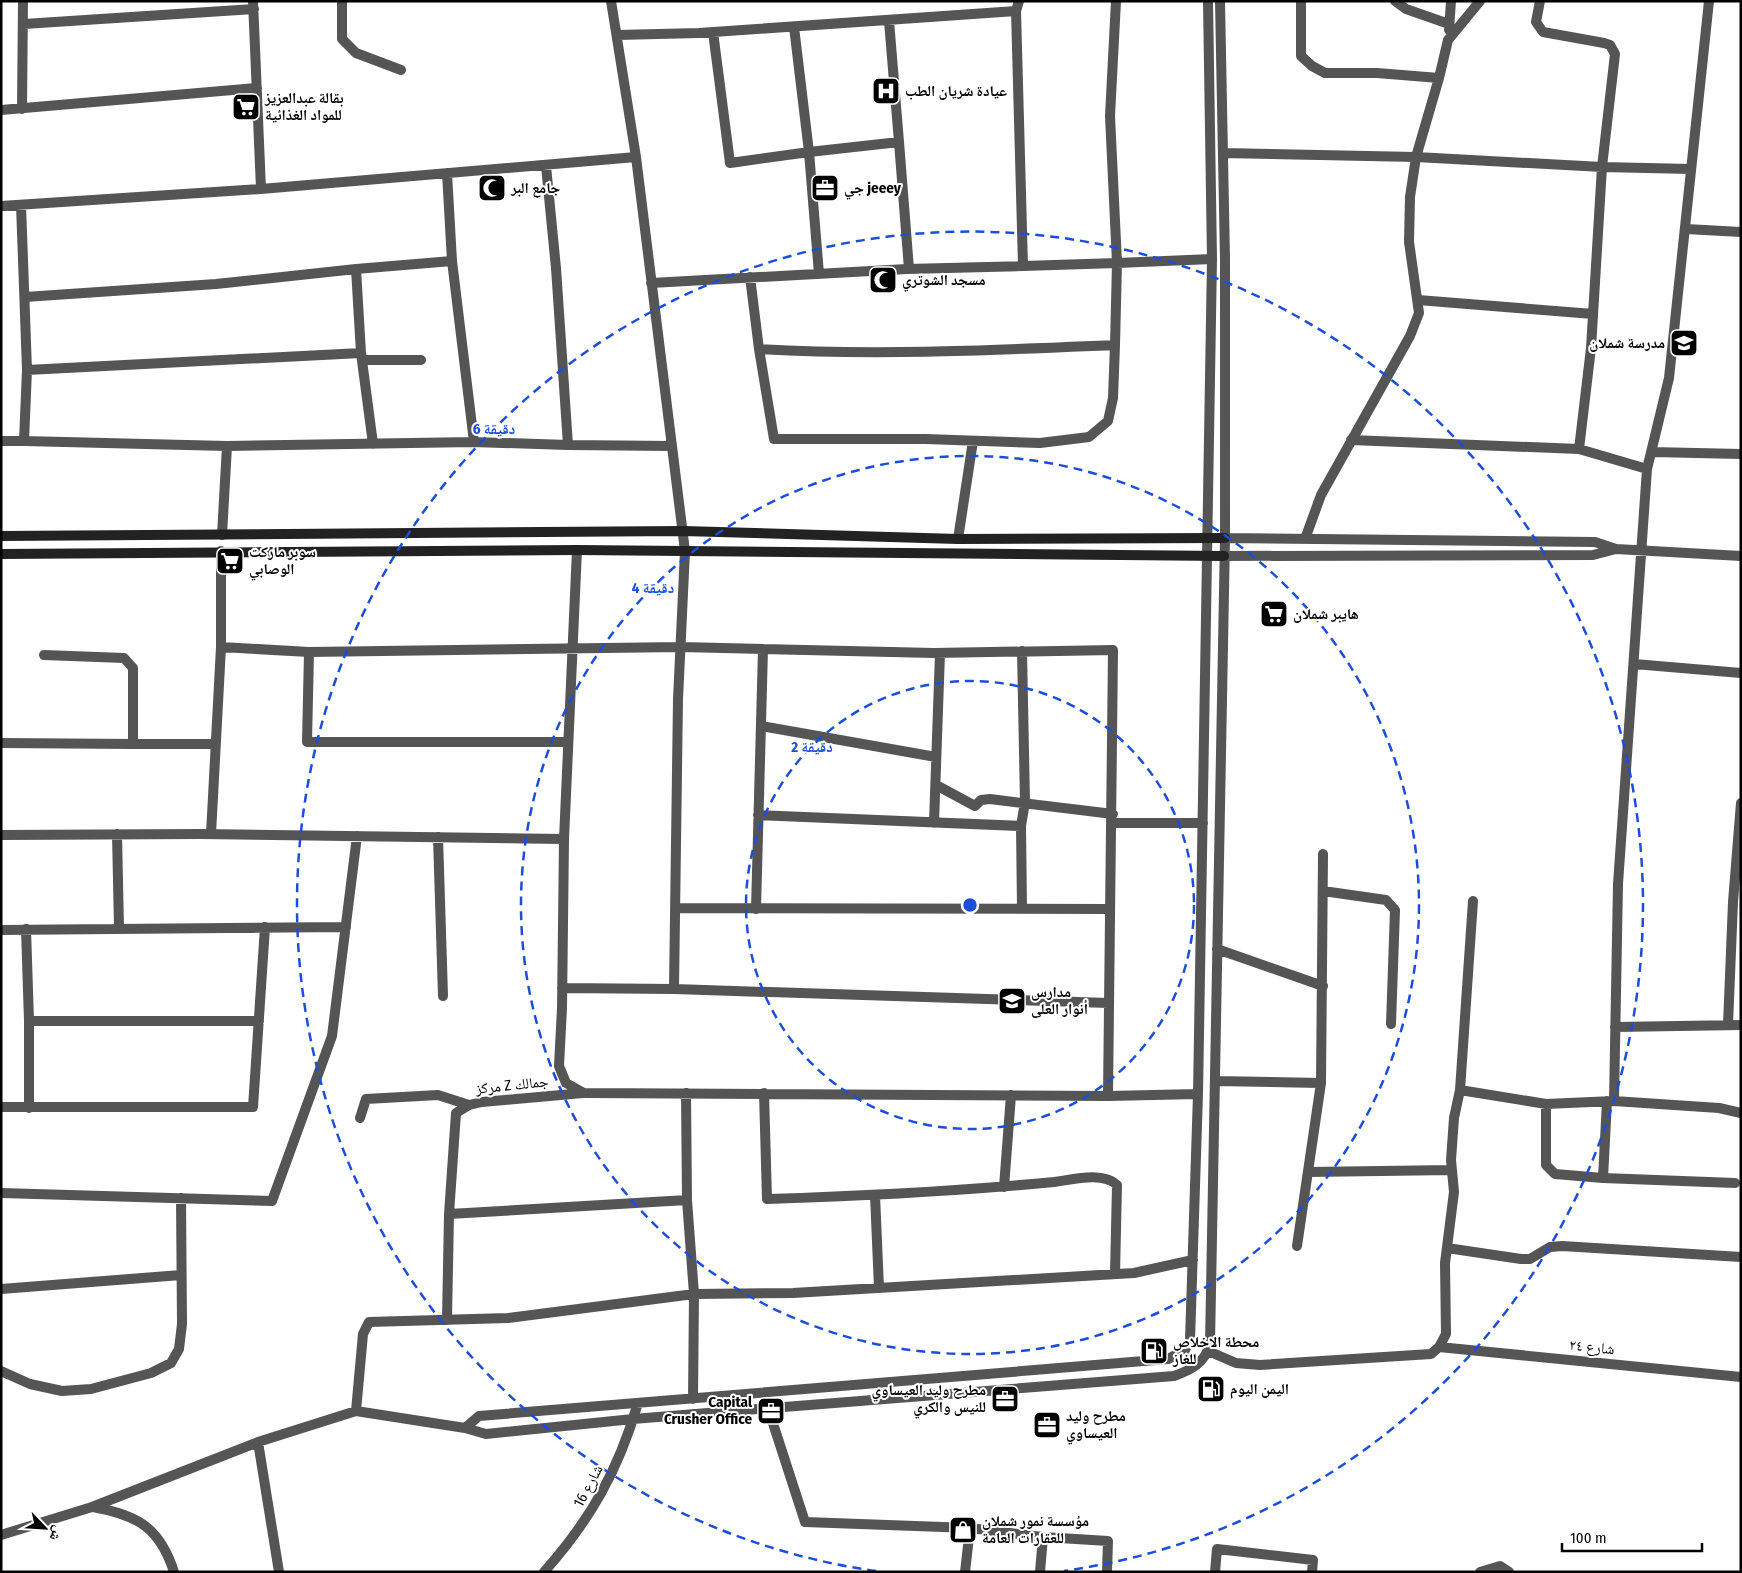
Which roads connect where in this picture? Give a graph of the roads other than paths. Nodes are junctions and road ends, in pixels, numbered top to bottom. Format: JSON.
{"nodes":[{"id":1,"x":23,"y":1,"type":"edge"},
{"id":2,"x":342,"y":1,"type":"edge"},
{"id":3,"x":612,"y":1,"type":"edge"},
{"id":4,"x":1116,"y":1,"type":"edge"},
{"id":5,"x":1208,"y":1,"type":"edge"},
{"id":6,"x":1220,"y":1,"type":"edge"},
{"id":7,"x":1301,"y":1,"type":"edge"},
{"id":8,"x":1395,"y":1,"type":"edge"},
{"id":9,"x":1450,"y":1,"type":"edge"},
{"id":10,"x":1480,"y":1,"type":"edge"},
{"id":11,"x":1540,"y":1,"type":"edge"},
{"id":12,"x":1709,"y":1,"type":"edge"},
{"id":13,"x":254,"y":5,"type":"edge"},
{"id":14,"x":1018,"y":6,"type":"edge"},
{"id":15,"x":888,"y":21,"type":"junction"},
{"id":16,"x":24,"y":24,"type":"junction"},
{"id":17,"x":1449,"y":24,"type":"junction"},
{"id":18,"x":794,"y":27,"type":"junction"},
{"id":19,"x":712,"y":32,"type":"junction"},
{"id":20,"x":617,"y":34,"type":"junction"},
{"id":21,"x":1448,"y":40,"type":"junction"},
{"id":22,"x":401,"y":70,"type":"dead end"},
{"id":23,"x":1439,"y":78,"type":"junction"},
{"id":24,"x":257,"y":88,"type":"junction"},
{"id":25,"x":22,"y":109,"type":"junction"},
{"id":26,"x":1,"y":110,"type":"edge"},
{"id":27,"x":899,"y":142,"type":"junction"},
{"id":28,"x":809,"y":152,"type":"junction"},
{"id":29,"x":1223,"y":153,"type":"junction"},
{"id":30,"x":636,"y":157,"type":"junction"},
{"id":31,"x":1416,"y":157,"type":"junction"},
{"id":32,"x":546,"y":166,"type":"junction"},
{"id":33,"x":1602,"y":167,"type":"junction"},
{"id":34,"x":1691,"y":169,"type":"junction"},
{"id":35,"x":447,"y":173,"type":"junction"},
{"id":36,"x":261,"y":189,"type":"junction"},
{"id":37,"x":21,"y":205,"type":"junction"},
{"id":38,"x":1,"y":206,"type":"edge"},
{"id":39,"x":1686,"y":229,"type":"junction"},
{"id":40,"x":1741,"y":232,"type":"edge"},
{"id":41,"x":1212,"y":259,"type":"junction"},
{"id":42,"x":452,"y":261,"type":"junction"},
{"id":43,"x":1117,"y":263,"type":"junction"},
{"id":44,"x":1023,"y":266,"type":"junction"},
{"id":45,"x":356,"y":269,"type":"junction"},
{"id":46,"x":909,"y":269,"type":"junction"},
{"id":47,"x":819,"y":274,"type":"junction"},
{"id":48,"x":750,"y":277,"type":"junction"},
{"id":49,"x":651,"y":283,"type":"junction"},
{"id":50,"x":25,"y":297,"type":"junction"},
{"id":51,"x":1418,"y":300,"type":"junction"},
{"id":52,"x":1593,"y":314,"type":"junction"},
{"id":53,"x":1116,"y":345,"type":"junction"},
{"id":54,"x":759,"y":349,"type":"junction"},
{"id":55,"x":362,"y":357,"type":"junction"},
{"id":56,"x":421,"y":360,"type":"dead end"},
{"id":57,"x":27,"y":370,"type":"junction"},
{"id":58,"x":1351,"y":440,"type":"junction"},
{"id":59,"x":1,"y":441,"type":"edge"},
{"id":60,"x":24,"y":441,"type":"junction"},
{"id":61,"x":973,"y":441,"type":"junction"},
{"id":62,"x":474,"y":442,"type":"junction"},
{"id":63,"x":373,"y":444,"type":"junction"},
{"id":64,"x":568,"y":445,"type":"junction"},
{"id":65,"x":227,"y":446,"type":"junction"},
{"id":66,"x":672,"y":446,"type":"junction"},
{"id":67,"x":1579,"y":449,"type":"junction"},
{"id":68,"x":1652,"y":452,"type":"junction"},
{"id":69,"x":1741,"y":454,"type":"edge"},
{"id":70,"x":1648,"y":469,"type":"junction"},
{"id":71,"x":683,"y":531,"type":"junction"},
{"id":72,"x":222,"y":535,"type":"junction"},
{"id":73,"x":1,"y":536,"type":"edge"},
{"id":74,"x":1207,"y":538,"type":"junction"},
{"id":75,"x":1225,"y":538,"type":"junction"},
{"id":76,"x":958,"y":539,"type":"junction"},
{"id":77,"x":1305,"y":539,"type":"junction"},
{"id":78,"x":1616,"y":549,"type":"junction"},
{"id":79,"x":577,"y":550,"type":"junction"},
{"id":80,"x":221,"y":551,"type":"junction"},
{"id":81,"x":685,"y":551,"type":"junction"},
{"id":82,"x":1642,"y":551,"type":"junction"},
{"id":83,"x":1,"y":554,"type":"edge"},
{"id":84,"x":1206,"y":556,"type":"junction"},
{"id":85,"x":1224,"y":556,"type":"junction"},
{"id":86,"x":1741,"y":556,"type":"edge"},
{"id":87,"x":221,"y":647,"type":"junction"},
{"id":88,"x":681,"y":647,"type":"junction"},
{"id":89,"x":763,"y":648,"type":"junction"},
{"id":90,"x":572,"y":649,"type":"junction"},
{"id":91,"x":1022,"y":651,"type":"junction"},
{"id":92,"x":309,"y":652,"type":"junction"},
{"id":93,"x":940,"y":653,"type":"junction"},
{"id":94,"x":44,"y":655,"type":"dead end"},
{"id":95,"x":1634,"y":664,"type":"junction"},
{"id":96,"x":1741,"y":673,"type":"edge"},
{"id":97,"x":761,"y":726,"type":"junction"},
{"id":98,"x":568,"y":742,"type":"junction"},
{"id":99,"x":1,"y":743,"type":"edge"},
{"id":100,"x":133,"y":744,"type":"junction"},
{"id":101,"x":214,"y":744,"type":"junction"},
{"id":102,"x":936,"y":757,"type":"junction"},
{"id":103,"x":936,"y":785,"type":"junction"},
{"id":104,"x":1024,"y":802,"type":"junction"},
{"id":105,"x":1741,"y":803,"type":"edge"},
{"id":106,"x":758,"y":815,"type":"junction"},
{"id":107,"x":1113,"y":818,"type":"junction"},
{"id":108,"x":934,"y":823,"type":"junction"},
{"id":109,"x":1203,"y":823,"type":"junction"},
{"id":110,"x":1021,"y":826,"type":"junction"},
{"id":111,"x":117,"y":834,"type":"junction"},
{"id":112,"x":211,"y":834,"type":"junction"},
{"id":113,"x":1,"y":835,"type":"edge"},
{"id":114,"x":357,"y":836,"type":"junction"},
{"id":115,"x":438,"y":837,"type":"junction"},
{"id":116,"x":564,"y":839,"type":"junction"},
{"id":117,"x":1323,"y":854,"type":"dead end"},
{"id":118,"x":1323,"y":891,"type":"junction"},
{"id":119,"x":1473,"y":901,"type":"dead end"},
{"id":120,"x":675,"y":908,"type":"junction"},
{"id":121,"x":756,"y":909,"type":"junction"},
{"id":122,"x":1022,"y":909,"type":"junction"},
{"id":123,"x":1109,"y":909,"type":"junction"},
{"id":124,"x":265,"y":927,"type":"junction"},
{"id":125,"x":346,"y":927,"type":"junction"},
{"id":126,"x":119,"y":928,"type":"junction"},
{"id":127,"x":26,"y":929,"type":"junction"},
{"id":128,"x":1,"y":930,"type":"edge"},
{"id":129,"x":1217,"y":949,"type":"junction"},
{"id":130,"x":1323,"y":986,"type":"junction"},
{"id":131,"x":562,"y":988,"type":"junction"},
{"id":132,"x":674,"y":989,"type":"junction"},
{"id":133,"x":443,"y":996,"type":"dead end"},
{"id":134,"x":1109,"y":1002,"type":"junction"},
{"id":135,"x":258,"y":1020,"type":"junction"},
{"id":136,"x":30,"y":1021,"type":"junction"},
{"id":137,"x":1391,"y":1024,"type":"dead end"},
{"id":138,"x":1728,"y":1025,"type":"junction"},
{"id":139,"x":1741,"y":1025,"type":"edge"},
{"id":140,"x":1615,"y":1027,"type":"junction"},
{"id":141,"x":1215,"y":1081,"type":"junction"},
{"id":142,"x":1321,"y":1083,"type":"junction"},
{"id":143,"x":1460,"y":1090,"type":"junction"},
{"id":144,"x":584,"y":1093,"type":"junction"},
{"id":145,"x":686,"y":1093,"type":"junction"},
{"id":146,"x":764,"y":1094,"type":"junction"},
{"id":147,"x":1198,"y":1094,"type":"junction"},
{"id":148,"x":1010,"y":1095,"type":"junction"},
{"id":149,"x":1108,"y":1096,"type":"junction"},
{"id":150,"x":1610,"y":1101,"type":"junction"},
{"id":151,"x":469,"y":1104,"type":"junction"},
{"id":152,"x":1546,"y":1104,"type":"junction"},
{"id":153,"x":1,"y":1107,"type":"edge"},
{"id":154,"x":30,"y":1108,"type":"junction"},
{"id":155,"x":1741,"y":1113,"type":"edge"},
{"id":156,"x":360,"y":1118,"type":"dead end"},
{"id":157,"x":1452,"y":1170,"type":"junction"},
{"id":158,"x":1309,"y":1172,"type":"junction"},
{"id":159,"x":1603,"y":1178,"type":"junction"},
{"id":160,"x":1734,"y":1183,"type":"dead end"},
{"id":161,"x":1004,"y":1187,"type":"junction"},
{"id":162,"x":1,"y":1194,"type":"edge"},
{"id":163,"x":875,"y":1195,"type":"junction"},
{"id":164,"x":181,"y":1198,"type":"junction"},
{"id":165,"x":687,"y":1200,"type":"junction"},
{"id":166,"x":449,"y":1214,"type":"junction"},
{"id":167,"x":1297,"y":1246,"type":"dead end"},
{"id":168,"x":1447,"y":1248,"type":"junction"},
{"id":169,"x":1741,"y":1257,"type":"edge"},
{"id":170,"x":1193,"y":1260,"type":"junction"},
{"id":171,"x":1116,"y":1274,"type":"junction"},
{"id":172,"x":181,"y":1275,"type":"junction"},
{"id":173,"x":879,"y":1288,"type":"junction"},
{"id":174,"x":1,"y":1289,"type":"edge"},
{"id":175,"x":694,"y":1294,"type":"junction"},
{"id":176,"x":447,"y":1320,"type":"junction"},
{"id":177,"x":1439,"y":1347,"type":"junction"},
{"id":178,"x":1208,"y":1351,"type":"junction"},
{"id":179,"x":1,"y":1371,"type":"edge"},
{"id":180,"x":1741,"y":1377,"type":"edge"},
{"id":181,"x":693,"y":1399,"type":"junction"},
{"id":182,"x":638,"y":1403,"type":"junction"},
{"id":183,"x":768,"y":1408,"type":"junction"},
{"id":184,"x":356,"y":1411,"type":"junction"},
{"id":185,"x":633,"y":1419,"type":"junction"},
{"id":186,"x":466,"y":1428,"type":"junction"},
{"id":187,"x":258,"y":1442,"type":"junction"},
{"id":188,"x":92,"y":1507,"type":"junction"},
{"id":189,"x":970,"y":1528,"type":"junction"},
{"id":190,"x":1,"y":1535,"type":"edge"},
{"id":191,"x":1044,"y":1537,"type":"junction"},
{"id":192,"x":174,"y":1572,"type":"edge"},
{"id":193,"x":278,"y":1572,"type":"edge"},
{"id":194,"x":544,"y":1572,"type":"edge"},
{"id":195,"x":965,"y":1572,"type":"edge"},
{"id":196,"x":1040,"y":1572,"type":"edge"},
{"id":197,"x":1107,"y":1572,"type":"edge"},
{"id":198,"x":1215,"y":1572,"type":"edge"},
{"id":199,"x":1312,"y":1572,"type":"edge"},
{"id":200,"x":1480,"y":1572,"type":"edge"},
{"id":201,"x":1509,"y":1572,"type":"edge"}],
"edges":[{"from":1,"to":16,"type":"street"},
{"from":2,"to":22,"type":"street"},
{"from":3,"to":20,"type":"street"},
{"from":4,"to":43,"type":"street"},
{"from":5,"to":41,"type":"street"},
{"from":6,"to":29,"type":"street"},
{"from":7,"to":23,"type":"street"},
{"from":8,"to":17,"type":"street"},
{"from":9,"to":17,"type":"street"},
{"from":10,"to":21,"type":"street"},
{"from":11,"to":33,"type":"street"},
{"from":12,"to":34,"type":"street"},
{"from":13,"to":16,"type":"street"},
{"from":13,"to":24,"type":"street"},
{"from":14,"to":15,"type":"street"},
{"from":14,"to":44,"type":"street"},
{"from":15,"to":18,"type":"street"},
{"from":15,"to":27,"type":"street"},
{"from":16,"to":25,"type":"street"},
{"from":17,"to":21,"type":"street"},
{"from":18,"to":19,"type":"street"},
{"from":18,"to":28,"type":"street"},
{"from":19,"to":20,"type":"street"},
{"from":19,"to":28,"type":"street"},
{"from":20,"to":30,"type":"street"},
{"from":21,"to":23,"type":"street"},
{"from":23,"to":31,"type":"street"},
{"from":24,"to":25,"type":"street"},
{"from":24,"to":36,"type":"street"},
{"from":25,"to":26,"type":"street"},
{"from":27,"to":28,"type":"street"},
{"from":27,"to":46,"type":"street"},
{"from":28,"to":47,"type":"street"},
{"from":29,"to":31,"type":"street"},
{"from":29,"to":75,"type":"street"},
{"from":30,"to":32,"type":"street"},
{"from":30,"to":49,"type":"street"},
{"from":31,"to":33,"type":"street"},
{"from":31,"to":51,"type":"street"},
{"from":32,"to":35,"type":"street"},
{"from":32,"to":64,"type":"street"},
{"from":33,"to":34,"type":"street"},
{"from":33,"to":52,"type":"street"},
{"from":34,"to":39,"type":"street"},
{"from":35,"to":36,"type":"street"},
{"from":35,"to":42,"type":"street"},
{"from":36,"to":37,"type":"street"},
{"from":37,"to":38,"type":"street"},
{"from":37,"to":50,"type":"street"},
{"from":39,"to":40,"type":"street"},
{"from":39,"to":68,"type":"street"},
{"from":41,"to":43,"type":"street"},
{"from":41,"to":74,"type":"street"},
{"from":42,"to":45,"type":"street"},
{"from":42,"to":62,"type":"street"},
{"from":43,"to":44,"type":"street"},
{"from":43,"to":53,"type":"street"},
{"from":44,"to":46,"type":"street"},
{"from":45,"to":50,"type":"street"},
{"from":45,"to":55,"type":"street"},
{"from":46,"to":47,"type":"street"},
{"from":47,"to":48,"type":"street"},
{"from":48,"to":49,"type":"street"},
{"from":48,"to":54,"type":"street"},
{"from":49,"to":66,"type":"street"},
{"from":50,"to":57,"type":"street"},
{"from":51,"to":52,"type":"street"},
{"from":51,"to":58,"type":"street"},
{"from":52,"to":67,"type":"street"},
{"from":53,"to":54,"type":"street"},
{"from":53,"to":61,"type":"street"},
{"from":54,"to":61,"type":"street"},
{"from":55,"to":56,"type":"street"},
{"from":55,"to":57,"type":"street"},
{"from":55,"to":63,"type":"street"},
{"from":57,"to":60,"type":"street"},
{"from":58,"to":67,"type":"street"},
{"from":58,"to":77,"type":"street"},
{"from":59,"to":60,"type":"street"},
{"from":60,"to":65,"type":"street"},
{"from":61,"to":76,"type":"street"},
{"from":62,"to":63,"type":"street"},
{"from":62,"to":64,"type":"street"},
{"from":63,"to":65,"type":"street"},
{"from":64,"to":66,"type":"street"},
{"from":65,"to":72,"type":"street"},
{"from":66,"to":71,"type":"street"},
{"from":67,"to":70,"type":"street"},
{"from":68,"to":69,"type":"street"},
{"from":68,"to":70,"type":"street"},
{"from":70,"to":82,"type":"street"},
{"from":71,"to":72,"type":"street"},
{"from":71,"to":76,"type":"street"},
{"from":71,"to":81,"type":"street"},
{"from":72,"to":73,"type":"street"},
{"from":74,"to":75,"type":"street"},
{"from":74,"to":76,"type":"street"},
{"from":74,"to":84,"type":"street"},
{"from":75,"to":77,"type":"street"},
{"from":75,"to":85,"type":"street"},
{"from":77,"to":78,"type":"street"},
{"from":78,"to":82,"type":"street"},
{"from":78,"to":85,"type":"street"},
{"from":79,"to":80,"type":"street"},
{"from":79,"to":81,"type":"street"},
{"from":79,"to":90,"type":"street"},
{"from":80,"to":83,"type":"street"},
{"from":80,"to":87,"type":"street"},
{"from":81,"to":84,"type":"street"},
{"from":81,"to":88,"type":"street"},
{"from":82,"to":86,"type":"street"},
{"from":82,"to":95,"type":"street"},
{"from":84,"to":85,"type":"street"},
{"from":84,"to":109,"type":"street"},
{"from":85,"to":129,"type":"street"},
{"from":87,"to":92,"type":"street"},
{"from":87,"to":101,"type":"street"},
{"from":88,"to":89,"type":"street"},
{"from":88,"to":90,"type":"street"},
{"from":88,"to":120,"type":"street"},
{"from":89,"to":93,"type":"street"},
{"from":89,"to":97,"type":"street"},
{"from":90,"to":92,"type":"street"},
{"from":90,"to":98,"type":"street"},
{"from":91,"to":93,"type":"street"},
{"from":91,"to":104,"type":"street"},
{"from":91,"to":107,"type":"street"},
{"from":92,"to":98,"type":"street"},
{"from":93,"to":102,"type":"street"},
{"from":94,"to":100,"type":"street"},
{"from":95,"to":96,"type":"street"},
{"from":95,"to":140,"type":"street"},
{"from":97,"to":102,"type":"street"},
{"from":97,"to":106,"type":"street"},
{"from":98,"to":116,"type":"street"},
{"from":99,"to":100,"type":"street"},
{"from":100,"to":101,"type":"street"},
{"from":101,"to":112,"type":"street"},
{"from":102,"to":103,"type":"street"},
{"from":103,"to":104,"type":"street"},
{"from":103,"to":108,"type":"street"},
{"from":104,"to":107,"type":"street"},
{"from":104,"to":110,"type":"street"},
{"from":105,"to":138,"type":"street"},
{"from":106,"to":108,"type":"street"},
{"from":106,"to":121,"type":"street"},
{"from":107,"to":109,"type":"street"},
{"from":107,"to":123,"type":"street"},
{"from":108,"to":110,"type":"street"},
{"from":109,"to":147,"type":"street"},
{"from":110,"to":122,"type":"street"},
{"from":111,"to":112,"type":"street"},
{"from":111,"to":113,"type":"street"},
{"from":111,"to":126,"type":"street"},
{"from":112,"to":114,"type":"street"},
{"from":114,"to":115,"type":"street"},
{"from":114,"to":125,"type":"street"},
{"from":115,"to":116,"type":"street"},
{"from":115,"to":133,"type":"street"},
{"from":116,"to":131,"type":"street"},
{"from":117,"to":118,"type":"street"},
{"from":118,"to":130,"type":"street"},
{"from":118,"to":137,"type":"street"},
{"from":119,"to":143,"type":"street"},
{"from":120,"to":121,"type":"street"},
{"from":120,"to":132,"type":"street"},
{"from":121,"to":122,"type":"street"},
{"from":122,"to":123,"type":"street"},
{"from":123,"to":134,"type":"street"},
{"from":124,"to":125,"type":"street"},
{"from":124,"to":126,"type":"street"},
{"from":124,"to":135,"type":"street"},
{"from":125,"to":164,"type":"street"},
{"from":126,"to":127,"type":"street"},
{"from":127,"to":128,"type":"street"},
{"from":127,"to":136,"type":"street"},
{"from":129,"to":130,"type":"street"},
{"from":129,"to":141,"type":"street"},
{"from":130,"to":142,"type":"street"},
{"from":131,"to":132,"type":"street"},
{"from":131,"to":144,"type":"street"},
{"from":132,"to":134,"type":"street"},
{"from":134,"to":149,"type":"street"},
{"from":135,"to":136,"type":"street"},
{"from":135,"to":154,"type":"street"},
{"from":136,"to":154,"type":"street"},
{"from":138,"to":139,"type":"street"},
{"from":138,"to":140,"type":"street"},
{"from":140,"to":150,"type":"street"},
{"from":141,"to":142,"type":"street"},
{"from":141,"to":178,"type":"street"},
{"from":142,"to":158,"type":"street"},
{"from":143,"to":152,"type":"street"},
{"from":143,"to":157,"type":"street"},
{"from":144,"to":145,"type":"street","name":"مركز Z جمالك"},
{"from":144,"to":151,"type":"street","name":"مركز Z جمالك"},
{"from":145,"to":146,"type":"street","name":"مركز Z جمالك"},
{"from":145,"to":165,"type":"street"},
{"from":146,"to":148,"type":"street","name":"مركز Z جمالك"},
{"from":146,"to":163,"type":"street"},
{"from":147,"to":149,"type":"street","name":"مركز Z جمالك"},
{"from":147,"to":170,"type":"street"},
{"from":148,"to":149,"type":"street","name":"مركز Z جمالك"},
{"from":148,"to":161,"type":"street"},
{"from":150,"to":152,"type":"street"},
{"from":150,"to":155,"type":"street"},
{"from":150,"to":159,"type":"street"},
{"from":151,"to":156,"type":"street"},
{"from":151,"to":166,"type":"street","name":"مركز Z جمالك"},
{"from":152,"to":159,"type":"street"},
{"from":153,"to":154,"type":"street"},
{"from":157,"to":158,"type":"street"},
{"from":157,"to":168,"type":"street"},
{"from":158,"to":167,"type":"street"},
{"from":159,"to":160,"type":"street"},
{"from":161,"to":163,"type":"street"},
{"from":161,"to":171,"type":"street"},
{"from":162,"to":164,"type":"street"},
{"from":163,"to":173,"type":"street"},
{"from":164,"to":172,"type":"street"},
{"from":165,"to":166,"type":"street"},
{"from":165,"to":175,"type":"street"},
{"from":166,"to":176,"type":"street"},
{"from":168,"to":169,"type":"street"},
{"from":168,"to":177,"type":"street"},
{"from":170,"to":171,"type":"street"},
{"from":170,"to":181,"type":"street"},
{"from":171,"to":173,"type":"street"},
{"from":172,"to":174,"type":"street"},
{"from":172,"to":179,"type":"street"},
{"from":173,"to":175,"type":"street"},
{"from":175,"to":176,"type":"street"},
{"from":175,"to":181,"type":"street"},
{"from":176,"to":184,"type":"street"},
{"from":177,"to":178,"type":"street"},
{"from":177,"to":180,"type":"street","name":"شارع ٢٤"},
{"from":178,"to":183,"type":"street"},
{"from":181,"to":182,"type":"street"},
{"from":182,"to":185,"type":"street","name":"شارع 16"},
{"from":182,"to":186,"type":"street"},
{"from":183,"to":185,"type":"street"},
{"from":183,"to":189,"type":"street"},
{"from":184,"to":186,"type":"street"},
{"from":184,"to":187,"type":"street"},
{"from":185,"to":186,"type":"street"},
{"from":185,"to":194,"type":"street","name":"شارع 16"},
{"from":187,"to":188,"type":"street"},
{"from":187,"to":193,"type":"street"},
{"from":188,"to":190,"type":"street"},
{"from":188,"to":192,"type":"street"},
{"from":189,"to":191,"type":"street"},
{"from":189,"to":195,"type":"street"},
{"from":191,"to":196,"type":"street"},
{"from":191,"to":197,"type":"street"},
{"from":198,"to":199,"type":"street"},
{"from":200,"to":201,"type":"street"}]}
